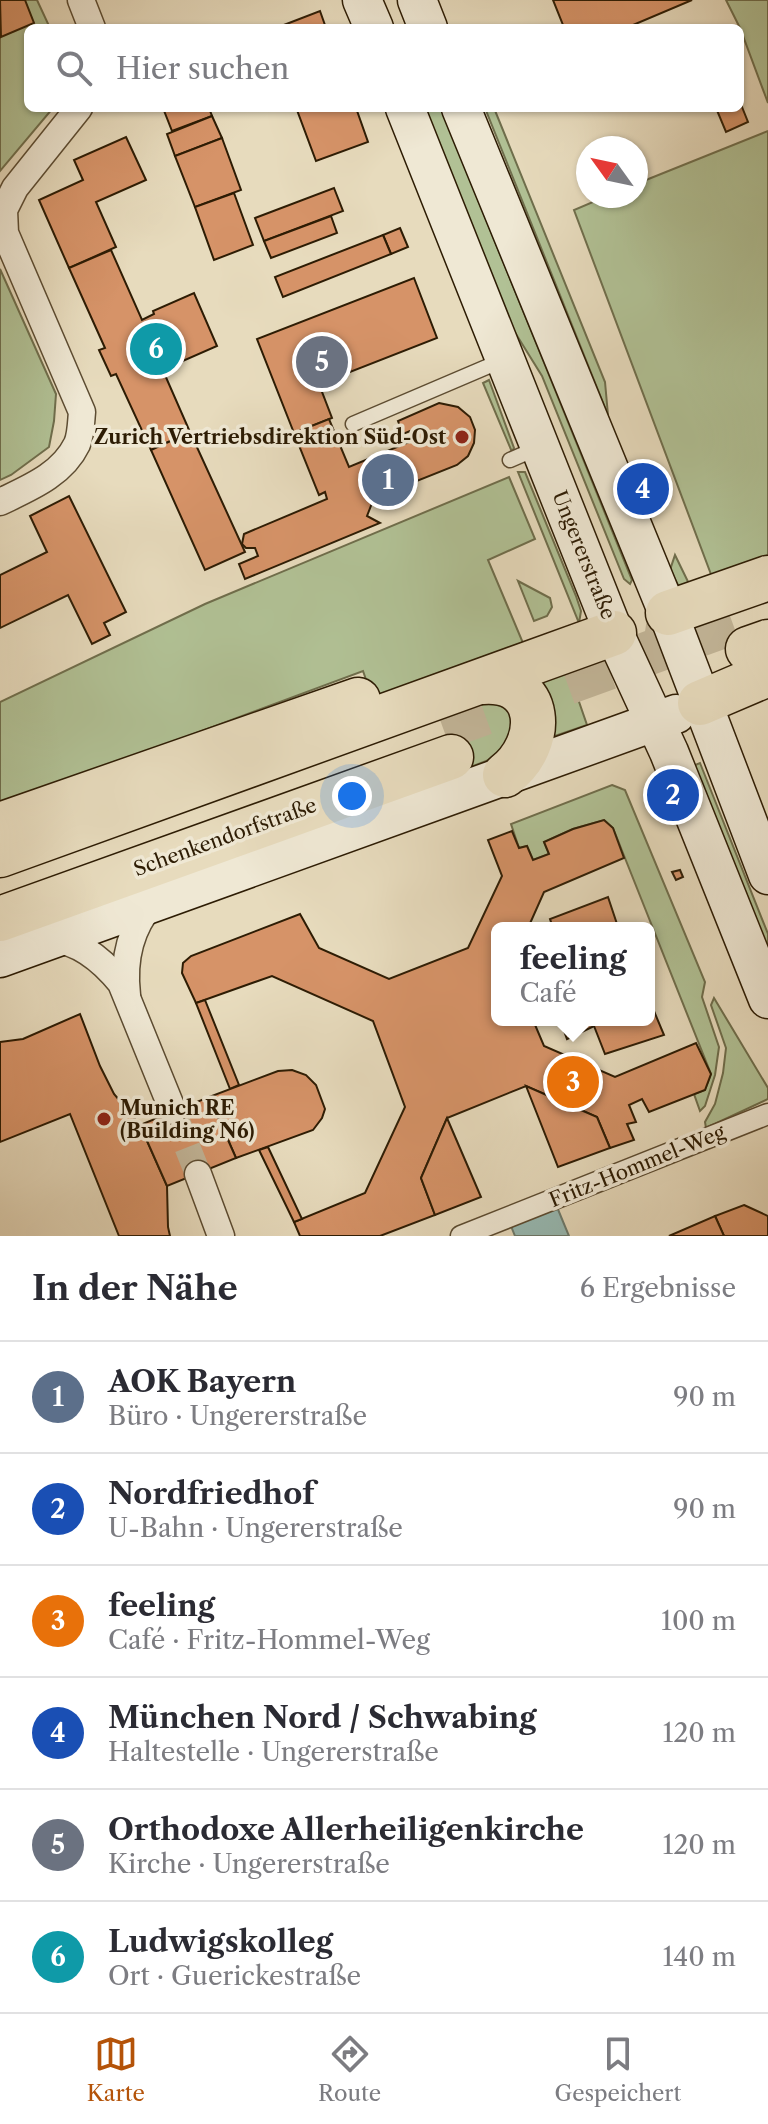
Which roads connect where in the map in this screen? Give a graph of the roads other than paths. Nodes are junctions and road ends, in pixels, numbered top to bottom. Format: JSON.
{"nodes":[{"id":1,"x":81,"y":0,"type":"edge"},
{"id":2,"x":362,"y":0,"type":"edge"},
{"id":3,"x":417,"y":0,"type":"edge"},
{"id":4,"x":90,"y":24,"type":"edge"},
{"id":5,"x":372,"y":24,"type":"edge"},
{"id":6,"x":426,"y":24,"type":"edge"},
{"id":7,"x":76,"y":112,"type":"edge"},
{"id":8,"x":407,"y":112,"type":"edge"},
{"id":9,"x":463,"y":112,"type":"edge"},
{"id":10,"x":506,"y":360,"type":"junction"},
{"id":11,"x":353,"y":424,"type":"dead end"},
{"id":12,"x":0,"y":502,"type":"edge"},
{"id":13,"x":768,"y":578,"type":"edge"},
{"id":14,"x":668,"y":613,"type":"junction"},
{"id":15,"x":614,"y":633,"type":"junction"},
{"id":16,"x":758,"y":639,"type":"edge"},
{"id":17,"x":482,"y":682,"type":"junction"},
{"id":18,"x":358,"y":700,"type":"dead end"},
{"id":19,"x":700,"y":703,"type":"junction"},
{"id":20,"x":654,"y":721,"type":"junction"},
{"id":21,"x":505,"y":775,"type":"junction"},
{"id":22,"x":0,"y":825,"type":"edge"},
{"id":23,"x":0,"y":855,"type":"edge"},
{"id":24,"x":768,"y":875,"type":"edge"},
{"id":25,"x":0,"y":885,"type":"edge"},
{"id":26,"x":154,"y":901,"type":"junction"},
{"id":27,"x":0,"y":919,"type":"edge"},
{"id":28,"x":51,"y":939,"type":"junction"},
{"id":29,"x":0,"y":958,"type":"edge"},
{"id":30,"x":127,"y":995,"type":"junction"},
{"id":31,"x":768,"y":999,"type":"edge"},
{"id":32,"x":173,"y":1111,"type":"tunnel mouth"},
{"id":33,"x":768,"y":1114,"type":"edge"},
{"id":34,"x":198,"y":1174,"type":"tunnel mouth"},
{"id":35,"x":221,"y":1236,"type":"edge"},
{"id":36,"x":461,"y":1236,"type":"edge"}],
"edges":[{"from":1,"to":4,"type":"street"},
{"from":2,"to":5,"type":"main road"},
{"from":3,"to":6,"type":"main road"},
{"from":7,"to":12,"type":"street"},
{"from":8,"to":10,"type":"main road","name":"Ungererstraße"},
{"from":9,"to":14,"type":"main road"},
{"from":10,"to":11,"type":"lane"},
{"from":10,"to":15,"type":"main road","name":"Ungererstraße"},
{"from":13,"to":14,"type":"highway"},
{"from":14,"to":15,"type":"main road"},
{"from":14,"to":19,"type":"main road"},
{"from":15,"to":17,"type":"highway"},
{"from":15,"to":20,"type":"main road","name":"Ungererstraße"},
{"from":16,"to":19,"type":"highway"},
{"from":17,"to":21,"type":"highway"},
{"from":17,"to":23,"type":"highway"},
{"from":18,"to":22,"type":"highway"},
{"from":19,"to":20,"type":"main road"},
{"from":19,"to":24,"type":"main road"},
{"from":20,"to":21,"type":"main road"},
{"from":20,"to":31,"type":"main road","name":"Ungererstraße"},
{"from":21,"to":26,"type":"main road"},
{"from":25,"to":27,"type":"highway","name":"Schenkendorfstraße"},
{"from":26,"to":28,"type":"main road"},
{"from":26,"to":30,"type":"street"},
{"from":28,"to":29,"type":"main road"},
{"from":28,"to":30,"type":"street"},
{"from":30,"to":32,"type":"street"},
{"from":33,"to":36,"type":"street","name":"Fritz-Hommel-Weg"},
{"from":34,"to":35,"type":"street"}]}
